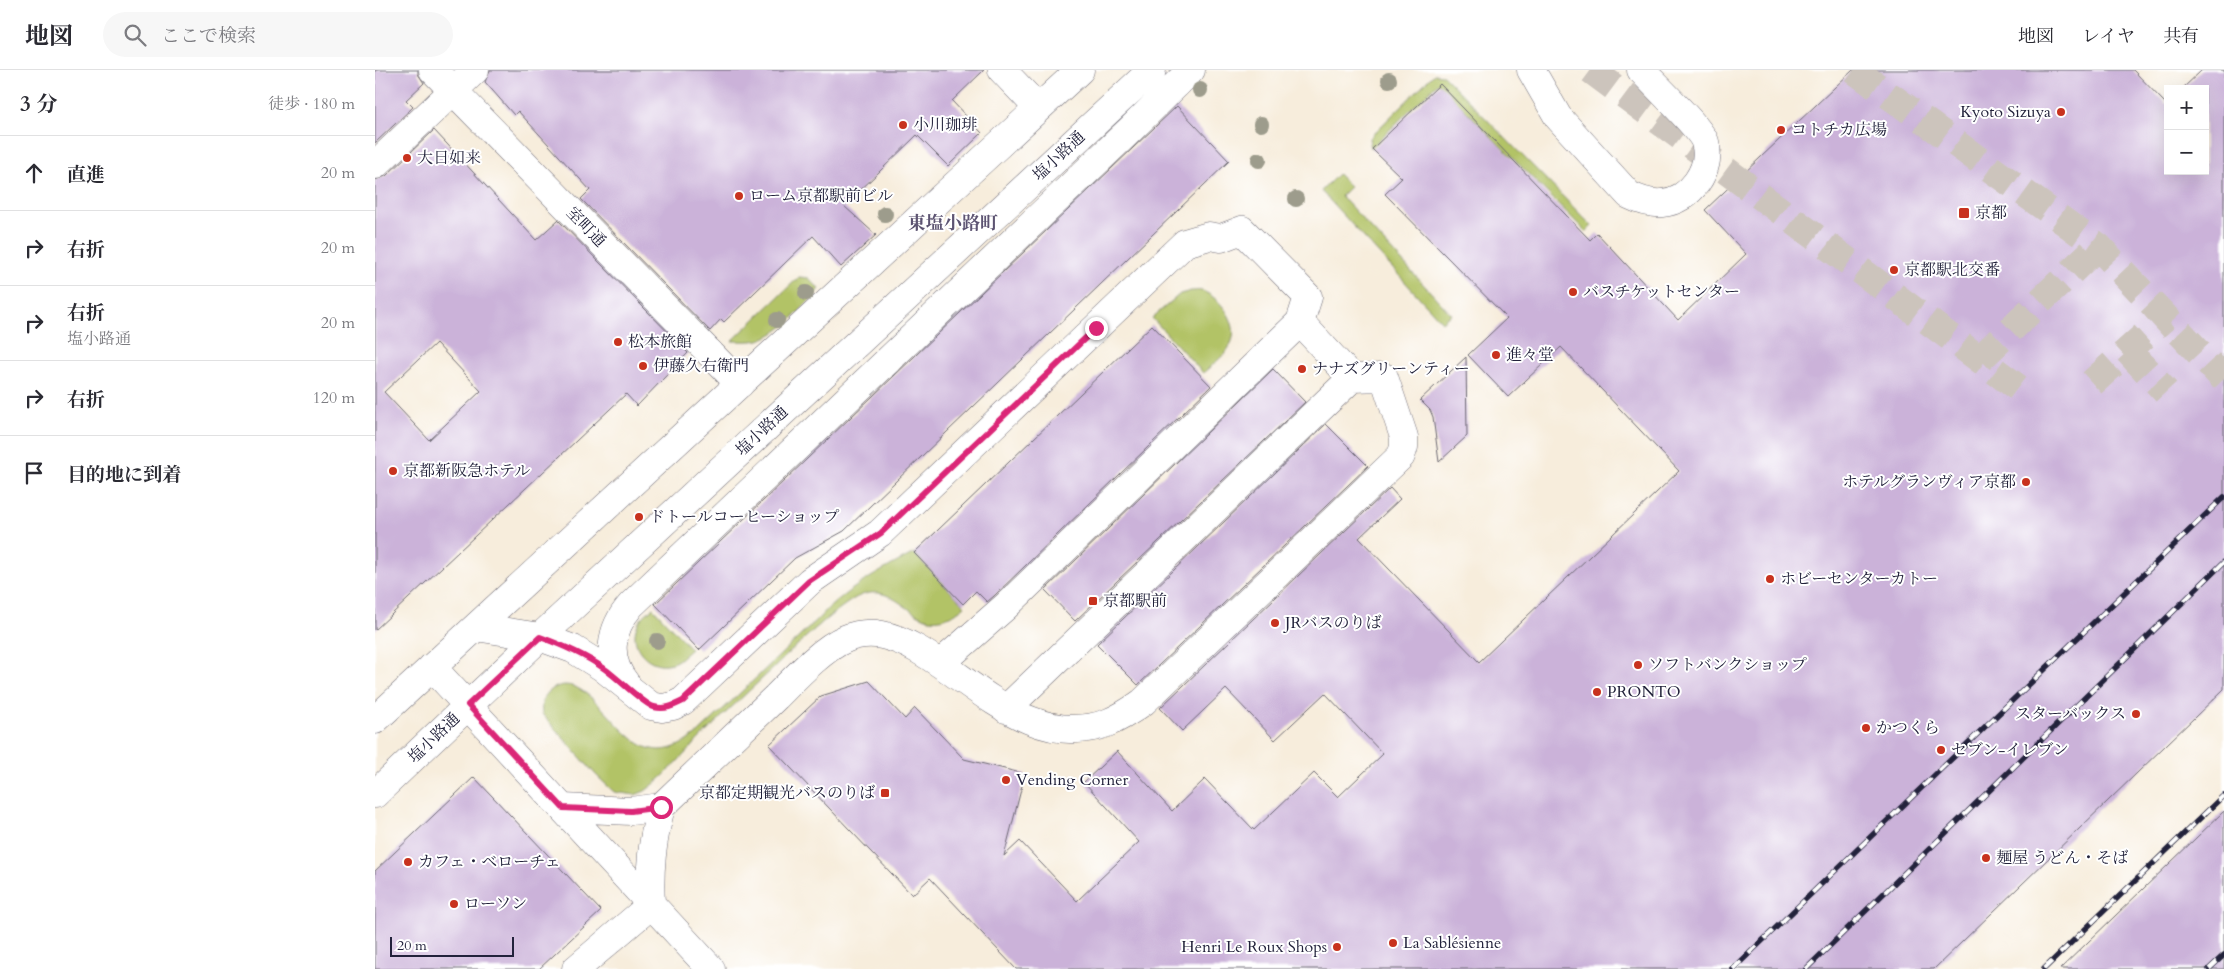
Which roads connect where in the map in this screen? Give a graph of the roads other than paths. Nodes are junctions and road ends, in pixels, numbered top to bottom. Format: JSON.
{"nodes":[{"id":1,"x":433,"y":70,"type":"edge"},
{"id":2,"x":475,"y":70,"type":"edge"},
{"id":3,"x":1002,"y":70,"type":"edge"},
{"id":4,"x":1080,"y":70,"type":"edge"},
{"id":5,"x":1152,"y":70,"type":"edge"},
{"id":6,"x":1191,"y":70,"type":"edge"},
{"id":7,"x":1531,"y":70,"type":"edge"},
{"id":8,"x":1641,"y":70,"type":"edge"},
{"id":9,"x":453,"y":92,"type":"junction"},
{"id":10,"x":1038,"y":108,"type":"junction"},
{"id":11,"x":375,"y":165,"type":"edge"},
{"id":12,"x":1300,"y":322,"type":"junction"},
{"id":13,"x":1352,"y":378,"type":"junction"},
{"id":14,"x":740,"y":384,"type":"junction"},
{"id":15,"x":724,"y":516,"type":"junction"},
{"id":16,"x":644,"y":541,"type":"junction"},
{"id":17,"x":476,"y":627,"type":"junction"},
{"id":18,"x":540,"y":637,"type":"junction"},
{"id":19,"x":941,"y":663,"type":"junction"},
{"id":20,"x":432,"y":667,"type":"junction"},
{"id":21,"x":630,"y":688,"type":"junction"},
{"id":22,"x":468,"y":705,"type":"junction"},
{"id":23,"x":1006,"y":709,"type":"junction"},
{"id":24,"x":375,"y":720,"type":"edge"},
{"id":25,"x":375,"y":794,"type":"edge"},
{"id":26,"x":661,"y":807,"type":"junction"},
{"id":27,"x":563,"y":808,"type":"junction"},
{"id":28,"x":651,"y":905,"type":"junction"},
{"id":29,"x":576,"y":969,"type":"edge"},
{"id":30,"x":711,"y":969,"type":"edge"}],
"edges":[{"from":1,"to":9,"type":"street","name":"室町通"},
{"from":2,"to":9,"type":"street"},
{"from":3,"to":10,"type":"street"},
{"from":4,"to":10,"type":"street"},
{"from":5,"to":16,"type":"street","name":"塩小路通"},
{"from":6,"to":15,"type":"street"},
{"from":7,"to":8,"type":"street"},
{"from":9,"to":11,"type":"street"},
{"from":9,"to":14,"type":"street","name":"室町通"},
{"from":10,"to":14,"type":"street"},
{"from":12,"to":13,"type":"street"},
{"from":12,"to":19,"type":"street"},
{"from":12,"to":21,"type":"street"},
{"from":13,"to":23,"type":"street"},
{"from":13,"to":23,"type":"street"},
{"from":14,"to":17,"type":"street"},
{"from":15,"to":16,"type":"street"},
{"from":15,"to":21,"type":"street"},
{"from":16,"to":18,"type":"street","name":"塩小路通"},
{"from":17,"to":18,"type":"street"},
{"from":17,"to":20,"type":"street"},
{"from":18,"to":21,"type":"street"},
{"from":18,"to":22,"type":"street","name":"塩小路通"},
{"from":19,"to":23,"type":"street"},
{"from":19,"to":26,"type":"street"},
{"from":20,"to":22,"type":"street"},
{"from":20,"to":24,"type":"street"},
{"from":22,"to":25,"type":"street","name":"塩小路通"},
{"from":22,"to":27,"type":"street"},
{"from":26,"to":27,"type":"street"},
{"from":26,"to":28,"type":"street"},
{"from":27,"to":28,"type":"street"},
{"from":28,"to":29,"type":"street"},
{"from":28,"to":30,"type":"street"}]}
